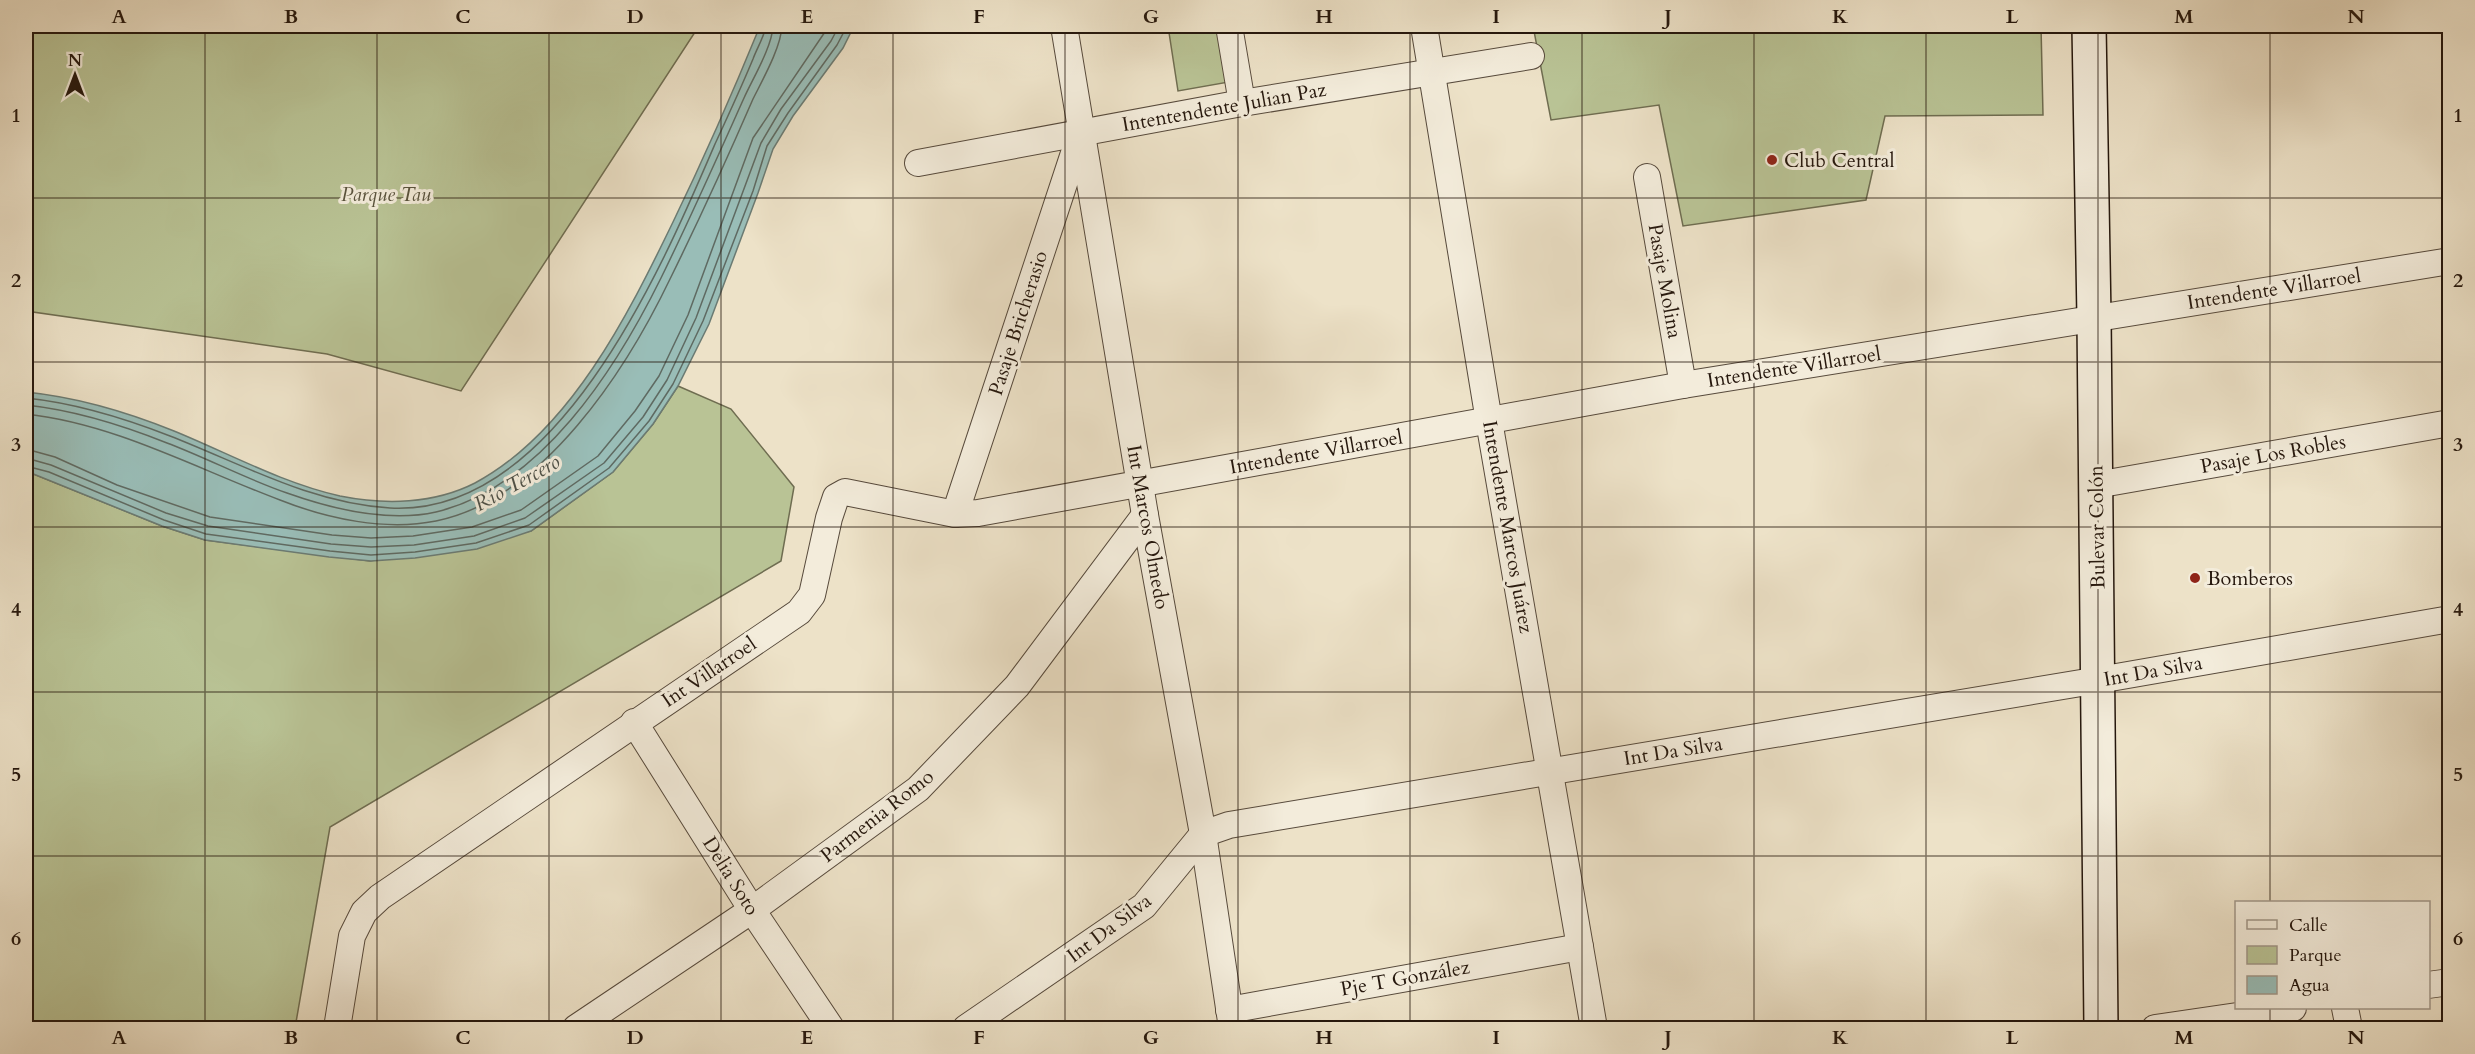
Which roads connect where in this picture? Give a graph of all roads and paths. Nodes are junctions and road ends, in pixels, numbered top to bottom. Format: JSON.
{"nodes":[{"id":1,"x":1064,"y":26,"type":"edge"},
{"id":2,"x":1229,"y":26,"type":"edge"},
{"id":3,"x":1424,"y":26,"type":"edge"},
{"id":4,"x":2088,"y":26,"type":"edge"},
{"id":5,"x":1531,"y":57,"type":"dead end"},
{"id":6,"x":1432,"y":72,"type":"junction"},
{"id":7,"x":1242,"y":104,"type":"junction"},
{"id":8,"x":1081,"y":132,"type":"junction"},
{"id":9,"x":918,"y":163,"type":"dead end"},
{"id":10,"x":1647,"y":177,"type":"dead end"},
{"id":11,"x":2450,"y":261,"type":"edge"},
{"id":12,"x":2094,"y":318,"type":"junction"},
{"id":13,"x":1683,"y":385,"type":"junction"},
{"id":14,"x":1489,"y":421,"type":"junction"},
{"id":15,"x":2450,"y":423,"type":"edge"},
{"id":16,"x":1140,"y":484,"type":"junction"},
{"id":17,"x":2096,"y":485,"type":"junction"},
{"id":18,"x":955,"y":514,"type":"junction"},
{"id":19,"x":1145,"y":515,"type":"junction"},
{"id":20,"x":2450,"y":620,"type":"edge"},
{"id":21,"x":2099,"y":680,"type":"junction"},
{"id":22,"x":634,"y":722,"type":"junction"},
{"id":23,"x":1550,"y":772,"type":"junction"},
{"id":24,"x":1203,"y":834,"type":"junction"},
{"id":25,"x":752,"y":910,"type":"junction"},
{"id":26,"x":1580,"y":947,"type":"junction"},
{"id":27,"x":2450,"y":982,"type":"edge"},
{"id":28,"x":2430,"y":985,"type":"edge"},
{"id":29,"x":2286,"y":1009,"type":"edge"},
{"id":30,"x":2345,"y":1009,"type":"edge"},
{"id":31,"x":1231,"y":1019,"type":"edge"},
{"id":32,"x":337,"y":1029,"type":"edge"},
{"id":33,"x":576,"y":1029,"type":"edge"},
{"id":34,"x":831,"y":1029,"type":"edge"},
{"id":35,"x":966,"y":1029,"type":"edge"},
{"id":36,"x":1594,"y":1029,"type":"edge"},
{"id":37,"x":2101,"y":1029,"type":"edge"},
{"id":38,"x":2155,"y":1029,"type":"edge"},
{"id":39,"x":2349,"y":1029,"type":"edge"}],
"edges":[{"from":1,"to":8,"type":"street","name":"Int Marcos Olmedo"},
{"from":2,"to":7,"type":"street"},
{"from":3,"to":6,"type":"street","name":"Intendente Marcos Juárez"},
{"from":4,"to":12,"type":"main road","name":"Bulevar Colón"},
{"from":5,"to":6,"type":"street","name":"Intentendente Julian Paz"},
{"from":6,"to":7,"type":"street","name":"Intentendente Julian Paz"},
{"from":6,"to":14,"type":"street","name":"Intendente Marcos Juárez"},
{"from":7,"to":8,"type":"street","name":"Intentendente Julian Paz"},
{"from":8,"to":9,"type":"street","name":"Intentendente Julian Paz"},
{"from":8,"to":16,"type":"street","name":"Int Marcos Olmedo"},
{"from":8,"to":18,"type":"street","name":"Pasaje Bricherasio"},
{"from":10,"to":13,"type":"street","name":"Pasaje Molina"},
{"from":11,"to":12,"type":"street","name":"Intendente Villarroel"},
{"from":12,"to":13,"type":"street","name":"Intendente Villarroel"},
{"from":12,"to":17,"type":"main road","name":"Bulevar Colón"},
{"from":13,"to":14,"type":"street","name":"Intendente Villarroel"},
{"from":14,"to":16,"type":"street","name":"Intendente Villarroel"},
{"from":14,"to":23,"type":"street","name":"Intendente Marcos Juárez"},
{"from":15,"to":17,"type":"street","name":"Pasaje Los Robles"},
{"from":16,"to":18,"type":"street","name":"Int Villarroel"},
{"from":16,"to":19,"type":"street","name":"Int Marcos Olmedo"},
{"from":17,"to":21,"type":"main road","name":"Bulevar Colón"},
{"from":18,"to":22,"type":"street","name":"Int Villarroel"},
{"from":19,"to":24,"type":"street","name":"Int Marcos Olmedo"},
{"from":19,"to":25,"type":"street","name":"Parmenia Romo"},
{"from":20,"to":21,"type":"street","name":"Int Da Silva"},
{"from":21,"to":23,"type":"street","name":"Int Da Silva"},
{"from":21,"to":37,"type":"main road","name":"Bulevar Colón"},
{"from":22,"to":25,"type":"street","name":"Delia Soto"},
{"from":22,"to":32,"type":"street","name":"Int Villarroel"},
{"from":23,"to":24,"type":"street","name":"Int Da Silva"},
{"from":23,"to":26,"type":"street","name":"Intendente Marcos Juárez"},
{"from":24,"to":31,"type":"street","name":"Int Marcos Olmedo"},
{"from":24,"to":35,"type":"street","name":"Int Da Silva"},
{"from":25,"to":33,"type":"street","name":"Parmenia Romo"},
{"from":25,"to":34,"type":"street","name":"Delia Soto"},
{"from":26,"to":31,"type":"street","name":"Pje T González"},
{"from":26,"to":36,"type":"street","name":"Intendente Marcos Juárez"},
{"from":27,"to":28,"type":"street"},
{"from":29,"to":38,"type":"street"},
{"from":30,"to":39,"type":"street"}]}
